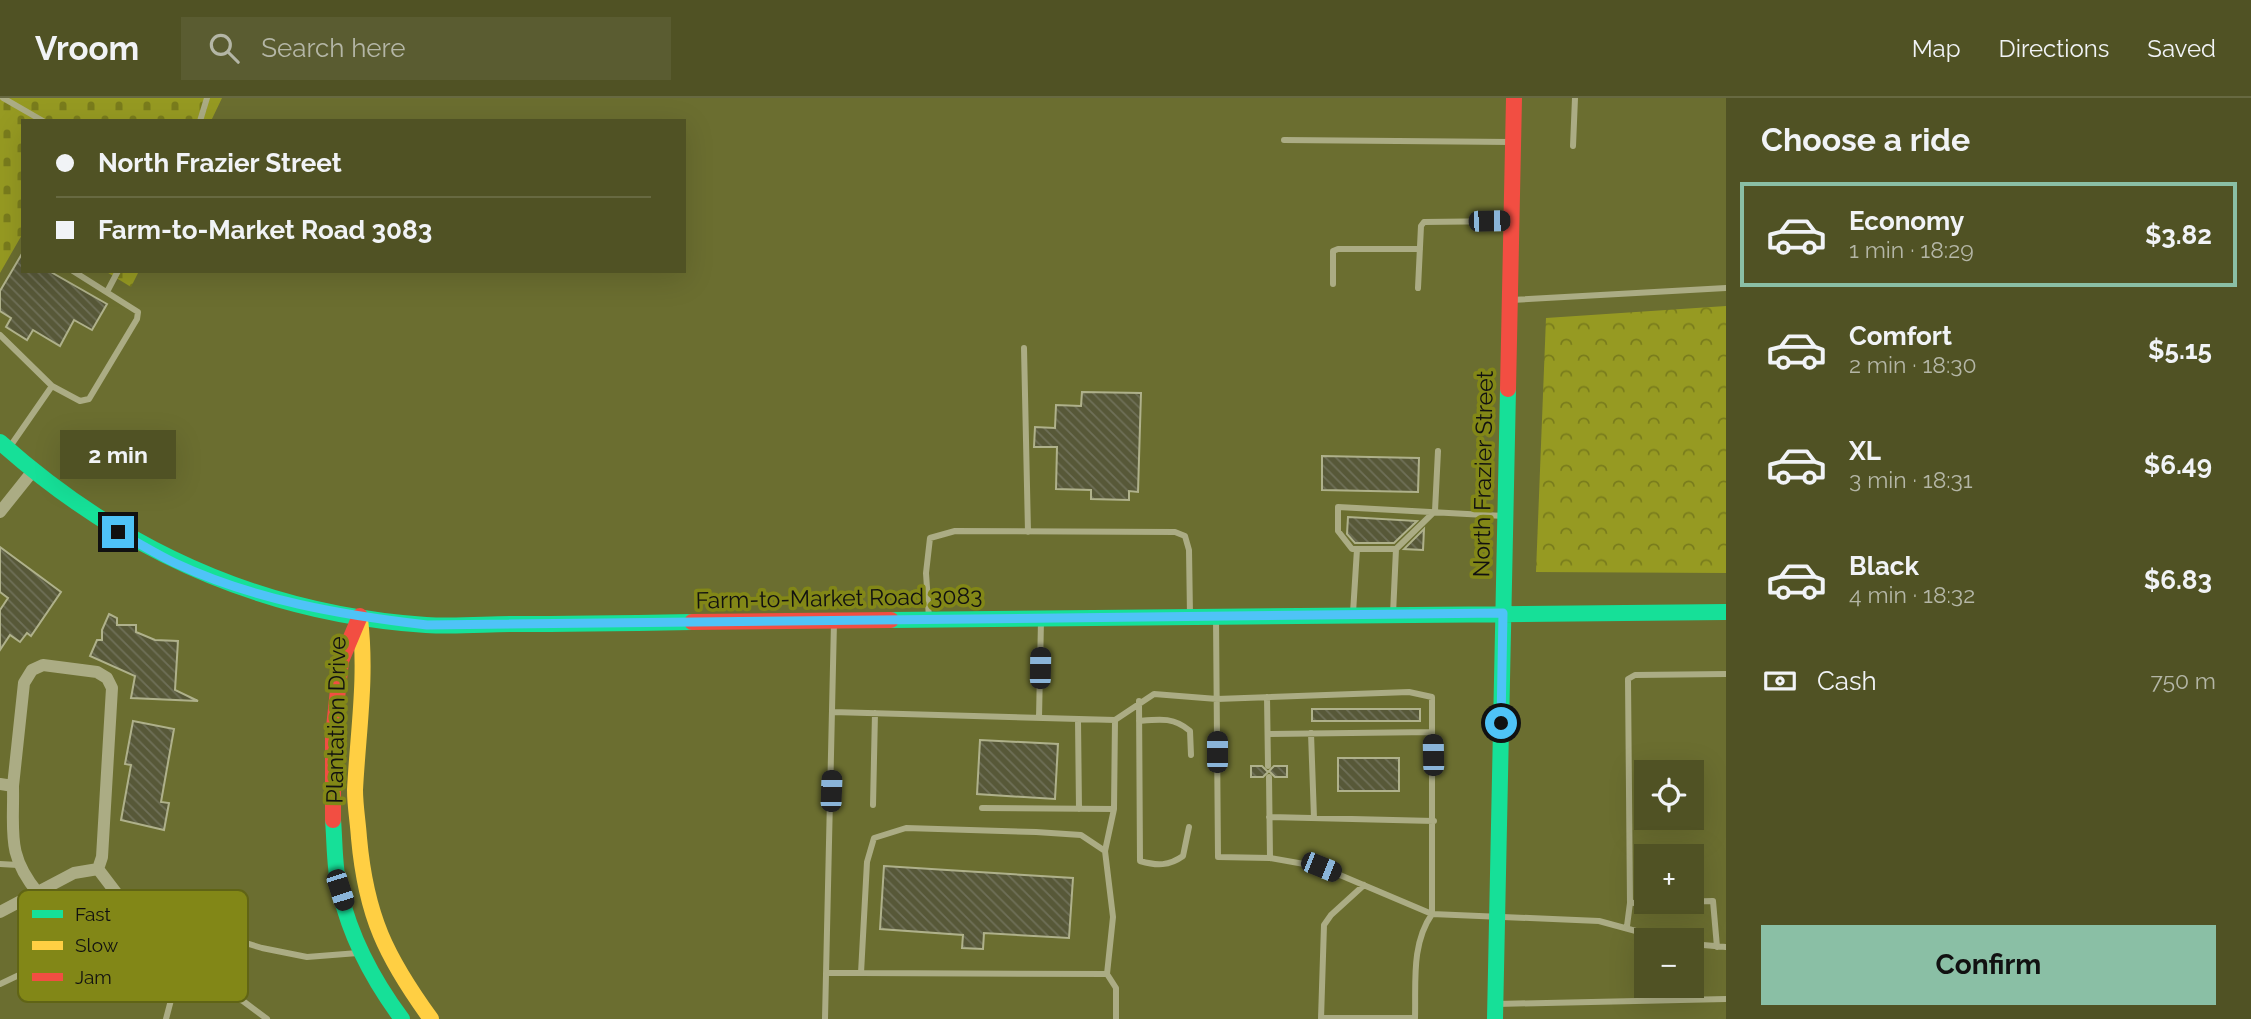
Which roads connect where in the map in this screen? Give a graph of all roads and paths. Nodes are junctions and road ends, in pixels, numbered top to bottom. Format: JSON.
{"nodes":[{"id":1,"x":3,"y":98,"type":"edge"},
{"id":2,"x":207,"y":98,"type":"edge"},
{"id":3,"x":1514,"y":98,"type":"edge"},
{"id":4,"x":1575,"y":98,"type":"edge"},
{"id":5,"x":40,"y":119,"type":"edge"},
{"id":6,"x":201,"y":119,"type":"edge"},
{"id":7,"x":1284,"y":140,"type":"dead end"},
{"id":8,"x":1513,"y":142,"type":"junction"},
{"id":9,"x":1573,"y":146,"type":"dead end"},
{"id":10,"x":1511,"y":220,"type":"junction"},
{"id":11,"x":1420,"y":249,"type":"junction"},
{"id":12,"x":77,"y":273,"type":"edge"},
{"id":13,"x":117,"y":273,"type":"edge"},
{"id":14,"x":1333,"y":284,"type":"dead end"},
{"id":15,"x":1418,"y":288,"type":"dead end"},
{"id":16,"x":1726,"y":288,"type":"edge"},
{"id":17,"x":108,"y":290,"type":"junction"},
{"id":18,"x":1509,"y":300,"type":"junction"},
{"id":19,"x":0,"y":335,"type":"edge"},
{"id":20,"x":1024,"y":348,"type":"dead end"},
{"id":21,"x":52,"y":386,"type":"junction"},
{"id":22,"x":4,"y":446,"type":"edge"},
{"id":23,"x":1438,"y":451,"type":"dead end"},
{"id":24,"x":32,"y":472,"type":"junction"},
{"id":25,"x":1435,"y":511,"type":"junction"},
{"id":26,"x":0,"y":512,"type":"edge"},
{"id":27,"x":1505,"y":516,"type":"junction"},
{"id":28,"x":1028,"y":531,"type":"junction"},
{"id":29,"x":1396,"y":548,"type":"junction"},
{"id":30,"x":1357,"y":549,"type":"junction"},
{"id":31,"x":1726,"y":612,"type":"edge"},
{"id":32,"x":1503,"y":613,"type":"junction"},
{"id":33,"x":1393,"y":614,"type":"junction"},
{"id":34,"x":1353,"y":615,"type":"junction"},
{"id":35,"x":360,"y":616,"type":"junction"},
{"id":36,"x":1190,"y":616,"type":"junction"},
{"id":37,"x":1216,"y":616,"type":"junction"},
{"id":38,"x":1041,"y":618,"type":"junction"},
{"id":39,"x":929,"y":620,"type":"junction"},
{"id":40,"x":834,"y":621,"type":"junction"},
{"id":41,"x":1726,"y":674,"type":"edge"},
{"id":42,"x":1267,"y":697,"type":"junction"},
{"id":43,"x":1217,"y":699,"type":"junction"},
{"id":44,"x":1139,"y":701,"type":"junction"},
{"id":45,"x":832,"y":712,"type":"junction"},
{"id":46,"x":875,"y":713,"type":"junction"},
{"id":47,"x":1039,"y":718,"type":"junction"},
{"id":48,"x":1078,"y":719,"type":"junction"},
{"id":49,"x":1115,"y":719,"type":"junction"},
{"id":50,"x":1139,"y":721,"type":"junction"},
{"id":51,"x":1432,"y":732,"type":"junction"},
{"id":52,"x":1311,"y":733,"type":"junction"},
{"id":53,"x":1268,"y":734,"type":"junction"},
{"id":54,"x":1191,"y":755,"type":"dead end"},
{"id":55,"x":1268,"y":766,"type":"dead end"},
{"id":56,"x":1269,"y":777,"type":"dead end"},
{"id":57,"x":7,"y":785,"type":"edge"},
{"id":58,"x":873,"y":805,"type":"dead end"},
{"id":59,"x":982,"y":808,"type":"dead end"},
{"id":60,"x":1114,"y":809,"type":"junction"},
{"id":61,"x":1079,"y":810,"type":"junction"},
{"id":62,"x":1269,"y":817,"type":"junction"},
{"id":63,"x":1314,"y":818,"type":"junction"},
{"id":64,"x":1434,"y":821,"type":"junction"},
{"id":65,"x":1189,"y":827,"type":"dead end"},
{"id":66,"x":1105,"y":851,"type":"junction"},
{"id":67,"x":1270,"y":858,"type":"junction"},
{"id":68,"x":0,"y":864,"type":"edge"},
{"id":69,"x":18,"y":865,"type":"junction"},
{"id":70,"x":98,"y":869,"type":"junction"},
{"id":71,"x":1364,"y":885,"type":"junction"},
{"id":72,"x":37,"y":890,"type":"edge"},
{"id":73,"x":42,"y":890,"type":"edge"},
{"id":74,"x":114,"y":890,"type":"edge"},
{"id":75,"x":18,"y":903,"type":"edge"},
{"id":76,"x":1630,"y":903,"type":"junction"},
{"id":77,"x":0,"y":912,"type":"edge"},
{"id":78,"x":1432,"y":914,"type":"junction"},
{"id":79,"x":1498,"y":916,"type":"junction"},
{"id":80,"x":1627,"y":926,"type":"junction"},
{"id":81,"x":1634,"y":928,"type":"edge"},
{"id":82,"x":382,"y":943,"type":"junction"},
{"id":83,"x":248,"y":944,"type":"edge"},
{"id":84,"x":1704,"y":945,"type":"edge"},
{"id":85,"x":1717,"y":947,"type":"junction"},
{"id":86,"x":1726,"y":947,"type":"edge"},
{"id":87,"x":360,"y":952,"type":"junction"},
{"id":88,"x":827,"y":973,"type":"junction"},
{"id":89,"x":861,"y":974,"type":"junction"},
{"id":90,"x":1107,"y":974,"type":"junction"},
{"id":91,"x":18,"y":975,"type":"edge"},
{"id":92,"x":0,"y":984,"type":"edge"},
{"id":93,"x":1726,"y":999,"type":"edge"},
{"id":94,"x":170,"y":1002,"type":"edge"},
{"id":95,"x":244,"y":1002,"type":"edge"},
{"id":96,"x":1495,"y":1012,"type":"edge"},
{"id":97,"x":166,"y":1019,"type":"edge"},
{"id":98,"x":267,"y":1019,"type":"edge"},
{"id":99,"x":402,"y":1019,"type":"edge"},
{"id":100,"x":431,"y":1019,"type":"edge"},
{"id":101,"x":825,"y":1019,"type":"edge"},
{"id":102,"x":1116,"y":1019,"type":"edge"},
{"id":103,"x":1321,"y":1019,"type":"edge"}],
"edges":[{"from":1,"to":5,"type":"lane"},
{"from":2,"to":6,"type":"lane"},
{"from":3,"to":8,"type":"main road","name":"North Frazier Street"},
{"from":4,"to":9,"type":"lane"},
{"from":7,"to":8,"type":"lane"},
{"from":8,"to":10,"type":"main road","name":"North Frazier Street"},
{"from":10,"to":11,"type":"lane"},
{"from":10,"to":18,"type":"main road","name":"North Frazier Street"},
{"from":11,"to":14,"type":"lane"},
{"from":11,"to":15,"type":"lane"},
{"from":12,"to":17,"type":"lane"},
{"from":13,"to":17,"type":"lane"},
{"from":16,"to":18,"type":"lane"},
{"from":17,"to":21,"type":"lane"},
{"from":18,"to":27,"type":"main road","name":"North Frazier Street"},
{"from":19,"to":21,"type":"lane"},
{"from":20,"to":28,"type":"lane"},
{"from":21,"to":22,"type":"lane"},
{"from":22,"to":24,"type":"main road","name":"Farm-to-Market Road 3083"},
{"from":23,"to":25,"type":"lane"},
{"from":24,"to":26,"type":"street"},
{"from":24,"to":35,"type":"main road","name":"Farm-to-Market Road 3083"},
{"from":25,"to":27,"type":"lane"},
{"from":25,"to":29,"type":"lane"},
{"from":25,"to":30,"type":"lane"},
{"from":27,"to":32,"type":"main road","name":"North Frazier Street"},
{"from":28,"to":36,"type":"lane"},
{"from":28,"to":39,"type":"lane"},
{"from":29,"to":30,"type":"lane"},
{"from":29,"to":33,"type":"lane"},
{"from":30,"to":34,"type":"lane"},
{"from":31,"to":32,"type":"main road","name":"Farm-to-Market Road 3083"},
{"from":32,"to":33,"type":"main road","name":"Farm-to-Market Road 3083"},
{"from":32,"to":79,"type":"main road","name":"North Frazier Street"},
{"from":33,"to":34,"type":"main road","name":"Farm-to-Market Road 3083"},
{"from":34,"to":37,"type":"main road","name":"Farm-to-Market Road 3083"},
{"from":35,"to":40,"type":"main road","name":"Farm-to-Market Road 3083"},
{"from":35,"to":82,"type":"main road","name":"Plantation Drive"},
{"from":35,"to":87,"type":"main road","name":"Plantation Drive"},
{"from":36,"to":37,"type":"main road","name":"Farm-to-Market Road 3083"},
{"from":36,"to":38,"type":"main road","name":"Farm-to-Market Road 3083"},
{"from":37,"to":43,"type":"lane"},
{"from":38,"to":39,"type":"main road","name":"Farm-to-Market Road 3083"},
{"from":38,"to":47,"type":"lane"},
{"from":39,"to":40,"type":"main road","name":"Farm-to-Market Road 3083"},
{"from":40,"to":45,"type":"lane"},
{"from":41,"to":76,"type":"lane"},
{"from":42,"to":43,"type":"lane"},
{"from":42,"to":51,"type":"lane"},
{"from":42,"to":53,"type":"lane"},
{"from":43,"to":44,"type":"lane"},
{"from":43,"to":67,"type":"lane"},
{"from":44,"to":49,"type":"lane"},
{"from":44,"to":50,"type":"lane"},
{"from":45,"to":46,"type":"lane"},
{"from":45,"to":88,"type":"lane"},
{"from":46,"to":47,"type":"lane"},
{"from":46,"to":58,"type":"lane"},
{"from":47,"to":48,"type":"lane"},
{"from":48,"to":49,"type":"lane"},
{"from":48,"to":61,"type":"lane"},
{"from":49,"to":60,"type":"lane"},
{"from":50,"to":54,"type":"lane"},
{"from":50,"to":65,"type":"lane"},
{"from":51,"to":52,"type":"lane"},
{"from":51,"to":64,"type":"lane"},
{"from":52,"to":53,"type":"lane"},
{"from":52,"to":63,"type":"lane"},
{"from":53,"to":55,"type":"lane"},
{"from":56,"to":62,"type":"lane"},
{"from":57,"to":69,"type":"street"},
{"from":57,"to":70,"type":"street"},
{"from":59,"to":61,"type":"lane"},
{"from":60,"to":61,"type":"lane"},
{"from":60,"to":66,"type":"lane"},
{"from":62,"to":63,"type":"lane"},
{"from":62,"to":67,"type":"lane"},
{"from":63,"to":64,"type":"lane"},
{"from":64,"to":78,"type":"lane"},
{"from":66,"to":89,"type":"lane"},
{"from":66,"to":90,"type":"lane"},
{"from":67,"to":71,"type":"lane"},
{"from":68,"to":69,"type":"lane"},
{"from":69,"to":72,"type":"street"},
{"from":70,"to":73,"type":"street"},
{"from":70,"to":74,"type":"street"},
{"from":71,"to":78,"type":"lane"},
{"from":71,"to":103,"type":"lane"},
{"from":75,"to":77,"type":"street"},
{"from":76,"to":80,"type":"lane"},
{"from":76,"to":85,"type":"lane"},
{"from":78,"to":79,"type":"lane"},
{"from":78,"to":103,"type":"lane"},
{"from":79,"to":80,"type":"lane"},
{"from":79,"to":96,"type":"main road","name":"North Frazier Street"},
{"from":80,"to":81,"type":"lane"},
{"from":82,"to":87,"type":"main road"},
{"from":82,"to":100,"type":"main road","name":"Plantation Drive"},
{"from":83,"to":87,"type":"lane"},
{"from":84,"to":85,"type":"lane"},
{"from":85,"to":86,"type":"lane"},
{"from":87,"to":99,"type":"main road","name":"Plantation Drive"},
{"from":88,"to":89,"type":"lane"},
{"from":88,"to":101,"type":"lane"},
{"from":89,"to":90,"type":"lane"},
{"from":90,"to":102,"type":"lane"},
{"from":91,"to":92,"type":"lane"},
{"from":93,"to":96,"type":"lane"},
{"from":94,"to":97,"type":"lane"},
{"from":95,"to":98,"type":"lane"}]}
